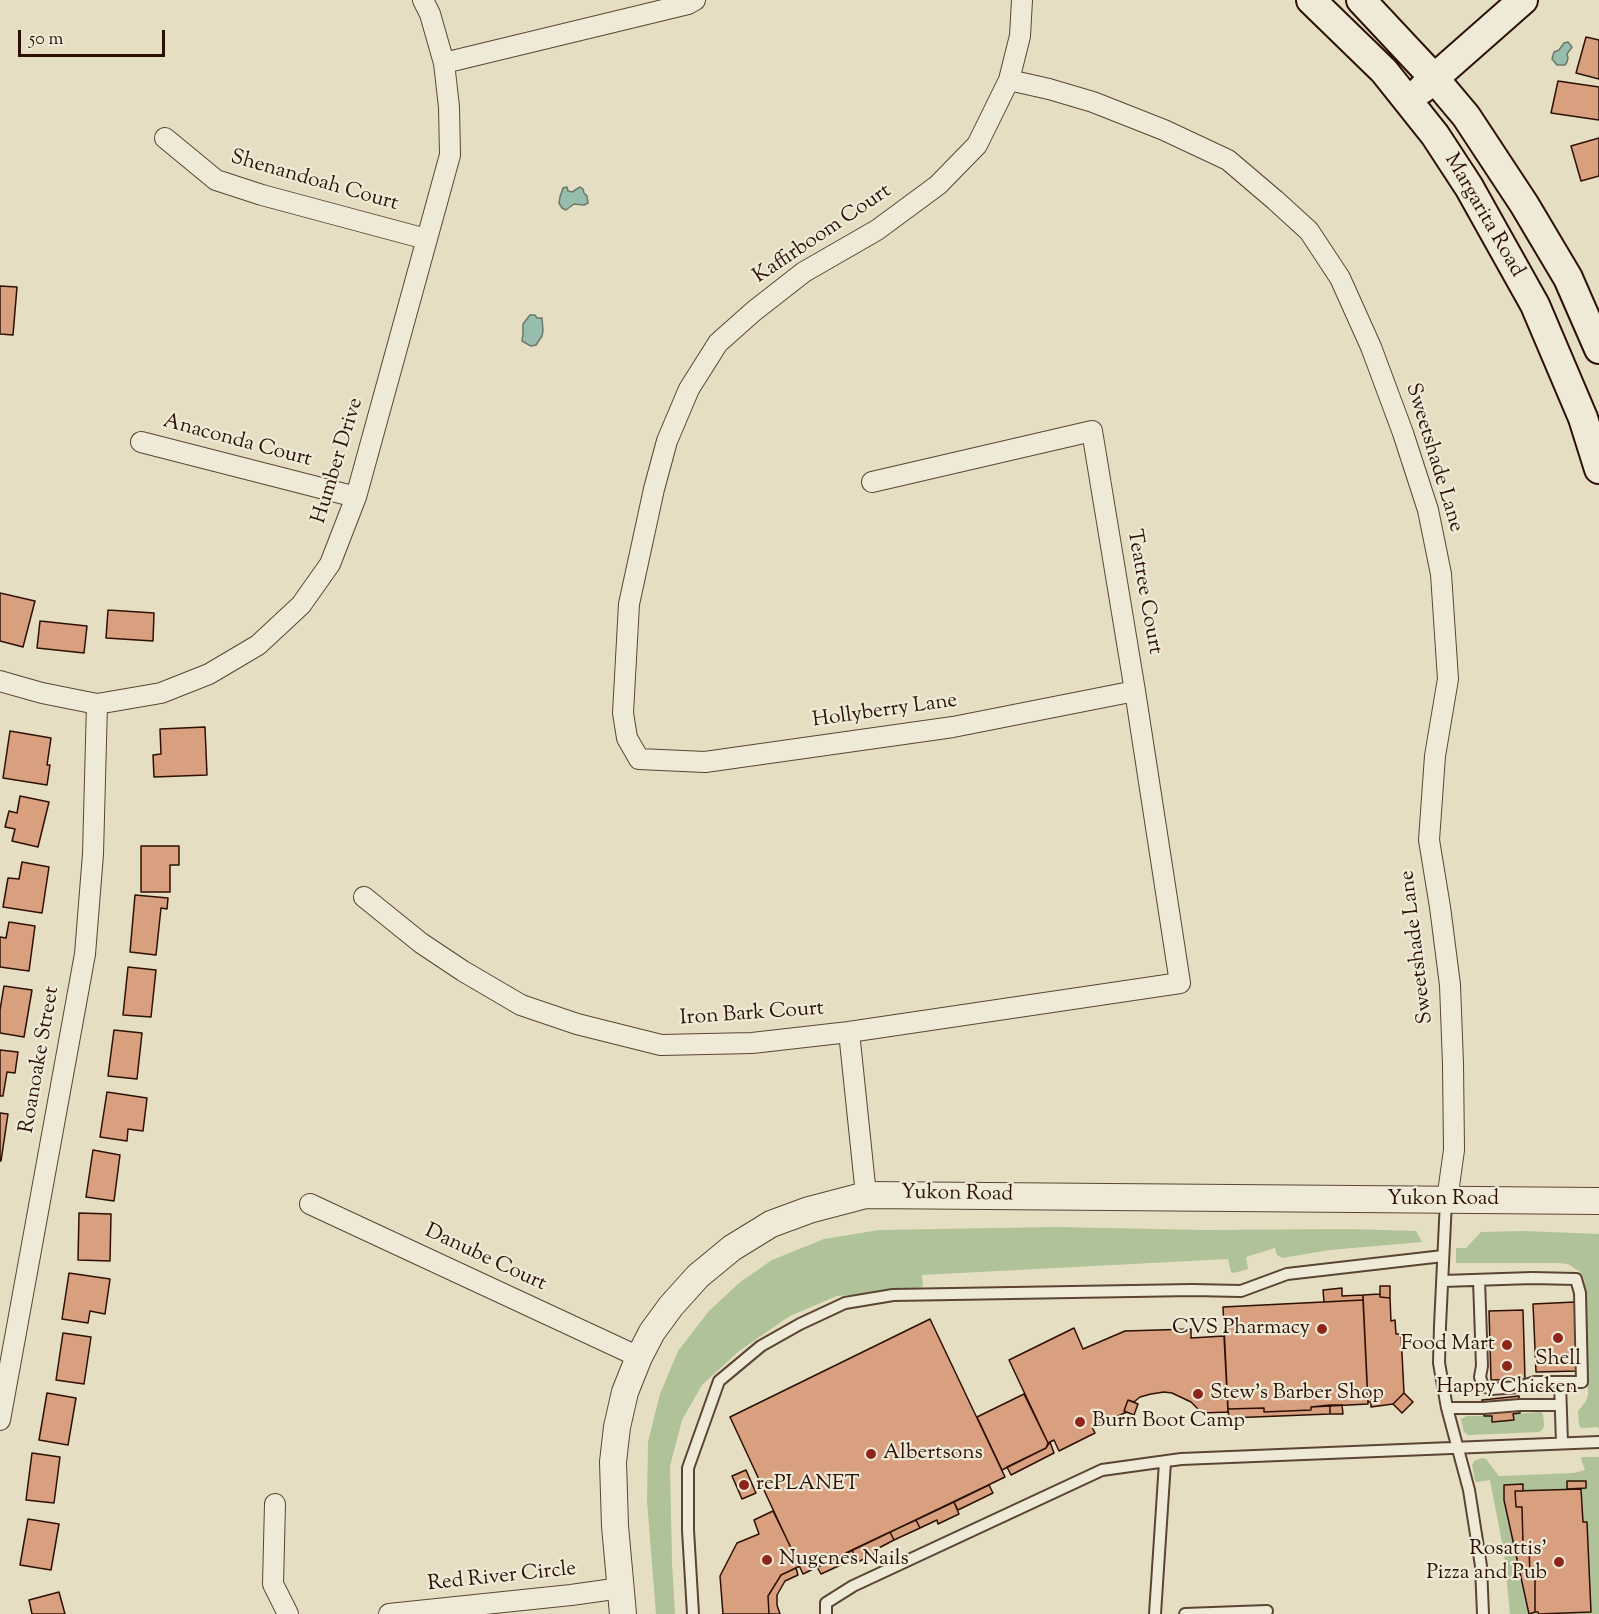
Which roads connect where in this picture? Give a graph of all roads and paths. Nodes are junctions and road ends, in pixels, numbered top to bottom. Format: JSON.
{"nodes":[{"id":1,"x":423,"y":0,"type":"edge"},
{"id":2,"x":694,"y":0,"type":"edge"},
{"id":3,"x":1022,"y":0,"type":"edge"},
{"id":4,"x":1311,"y":0,"type":"edge"},
{"id":5,"x":1361,"y":0,"type":"edge"},
{"id":6,"x":1523,"y":0,"type":"edge"},
{"id":7,"x":444,"y":63,"type":"junction"},
{"id":8,"x":1434,"y":78,"type":"junction"},
{"id":9,"x":1009,"y":80,"type":"junction"},
{"id":10,"x":1409,"y":100,"type":"junction"},
{"id":11,"x":165,"y":138,"type":"dead end"},
{"id":12,"x":426,"y":239,"type":"junction"},
{"id":13,"x":1599,"y":349,"type":"edge"},
{"id":14,"x":141,"y":442,"type":"dead end"},
{"id":15,"x":1599,"y":469,"type":"edge"},
{"id":16,"x":872,"y":482,"type":"dead end"},
{"id":17,"x":356,"y":497,"type":"junction"},
{"id":18,"x":0,"y":681,"type":"edge"},
{"id":19,"x":1135,"y":691,"type":"junction"},
{"id":20,"x":97,"y":704,"type":"junction"},
{"id":21,"x":639,"y":759,"type":"joint"},
{"id":22,"x":364,"y":897,"type":"dead end"},
{"id":23,"x":1179,"y":983,"type":"joint"},
{"id":24,"x":849,"y":1032,"type":"junction"},
{"id":25,"x":866,"y":1195,"type":"junction"},
{"id":26,"x":1446,"y":1200,"type":"junction"},
{"id":27,"x":1599,"y":1201,"type":"edge"},
{"id":28,"x":310,"y":1204,"type":"dead end"},
{"id":29,"x":1443,"y":1256,"type":"junction"},
{"id":30,"x":1479,"y":1280,"type":"junction"},
{"id":31,"x":1443,"y":1281,"type":"junction"},
{"id":32,"x":639,"y":1357,"type":"junction"},
{"id":33,"x":1560,"y":1383,"type":"junction"},
{"id":34,"x":1560,"y":1405,"type":"junction"},
{"id":35,"x":1448,"y":1408,"type":"junction"},
{"id":36,"x":0,"y":1420,"type":"edge"},
{"id":37,"x":1599,"y":1442,"type":"edge"},
{"id":38,"x":1562,"y":1443,"type":"junction"},
{"id":39,"x":1458,"y":1448,"type":"junction"},
{"id":40,"x":1165,"y":1462,"type":"junction"},
{"id":41,"x":275,"y":1504,"type":"dead end"},
{"id":42,"x":621,"y":1588,"type":"junction"},
{"id":43,"x":1267,"y":1611,"type":"dead end"},
{"id":44,"x":288,"y":1614,"type":"edge"},
{"id":45,"x":389,"y":1614,"type":"edge"},
{"id":46,"x":623,"y":1614,"type":"edge"},
{"id":47,"x":693,"y":1614,"type":"edge"},
{"id":48,"x":826,"y":1614,"type":"edge"},
{"id":49,"x":1155,"y":1614,"type":"edge"},
{"id":50,"x":1185,"y":1614,"type":"edge"},
{"id":51,"x":1483,"y":1614,"type":"edge"}],
"edges":[{"from":1,"to":7,"type":"street","name":"Humber Drive"},
{"from":2,"to":7,"type":"street"},
{"from":3,"to":9,"type":"street","name":"Kaffirboom Court"},
{"from":4,"to":10,"type":"main road","name":"Margarita Road"},
{"from":5,"to":8,"type":"main road","name":"Margarita Road"},
{"from":6,"to":8,"type":"main road"},
{"from":7,"to":12,"type":"street","name":"Humber Drive"},
{"from":8,"to":10,"type":"main road"},
{"from":8,"to":13,"type":"main road","name":"Margarita Road"},
{"from":9,"to":21,"type":"street","name":"Kaffirboom Court"},
{"from":9,"to":26,"type":"street","name":"Sweetshade Lane"},
{"from":10,"to":15,"type":"main road","name":"Margarita Road"},
{"from":11,"to":12,"type":"street","name":"Shenandoah Court"},
{"from":12,"to":17,"type":"street","name":"Humber Drive"},
{"from":14,"to":17,"type":"street","name":"Anaconda Court"},
{"from":16,"to":19,"type":"street","name":"Teatree Court"},
{"from":17,"to":20,"type":"street","name":"Humber Drive"},
{"from":18,"to":20,"type":"street","name":"Humber Drive"},
{"from":19,"to":21,"type":"street","name":"Hollyberry Lane"},
{"from":19,"to":23,"type":"street","name":"Teatree Court"},
{"from":20,"to":36,"type":"street","name":"Roanoake Street"},
{"from":22,"to":24,"type":"street","name":"Iron Bark Court"},
{"from":23,"to":24,"type":"street","name":"Iron Bark Court"},
{"from":24,"to":25,"type":"street"},
{"from":25,"to":26,"type":"street","name":"Yukon Road"},
{"from":25,"to":32,"type":"street","name":"Yukon Road"},
{"from":26,"to":27,"type":"street","name":"Yukon Road"},
{"from":26,"to":29,"type":"lane"},
{"from":28,"to":32,"type":"street","name":"Danube Court"},
{"from":29,"to":31,"type":"lane"},
{"from":29,"to":47,"type":"lane"},
{"from":30,"to":31,"type":"lane"},
{"from":30,"to":33,"type":"lane"},
{"from":30,"to":33,"type":"lane"},
{"from":31,"to":35,"type":"lane"},
{"from":32,"to":42,"type":"street","name":"Yukon Road"},
{"from":33,"to":34,"type":"lane"},
{"from":34,"to":35,"type":"lane"},
{"from":34,"to":38,"type":"lane"},
{"from":35,"to":39,"type":"lane"},
{"from":37,"to":38,"type":"lane"},
{"from":38,"to":39,"type":"lane"},
{"from":39,"to":40,"type":"lane"},
{"from":39,"to":51,"type":"lane"},
{"from":40,"to":48,"type":"lane"},
{"from":40,"to":49,"type":"lane"},
{"from":41,"to":44,"type":"street"},
{"from":42,"to":45,"type":"street","name":"Red River Circle"},
{"from":42,"to":46,"type":"street","name":"Yukon Road"},
{"from":43,"to":50,"type":"lane"}]}
